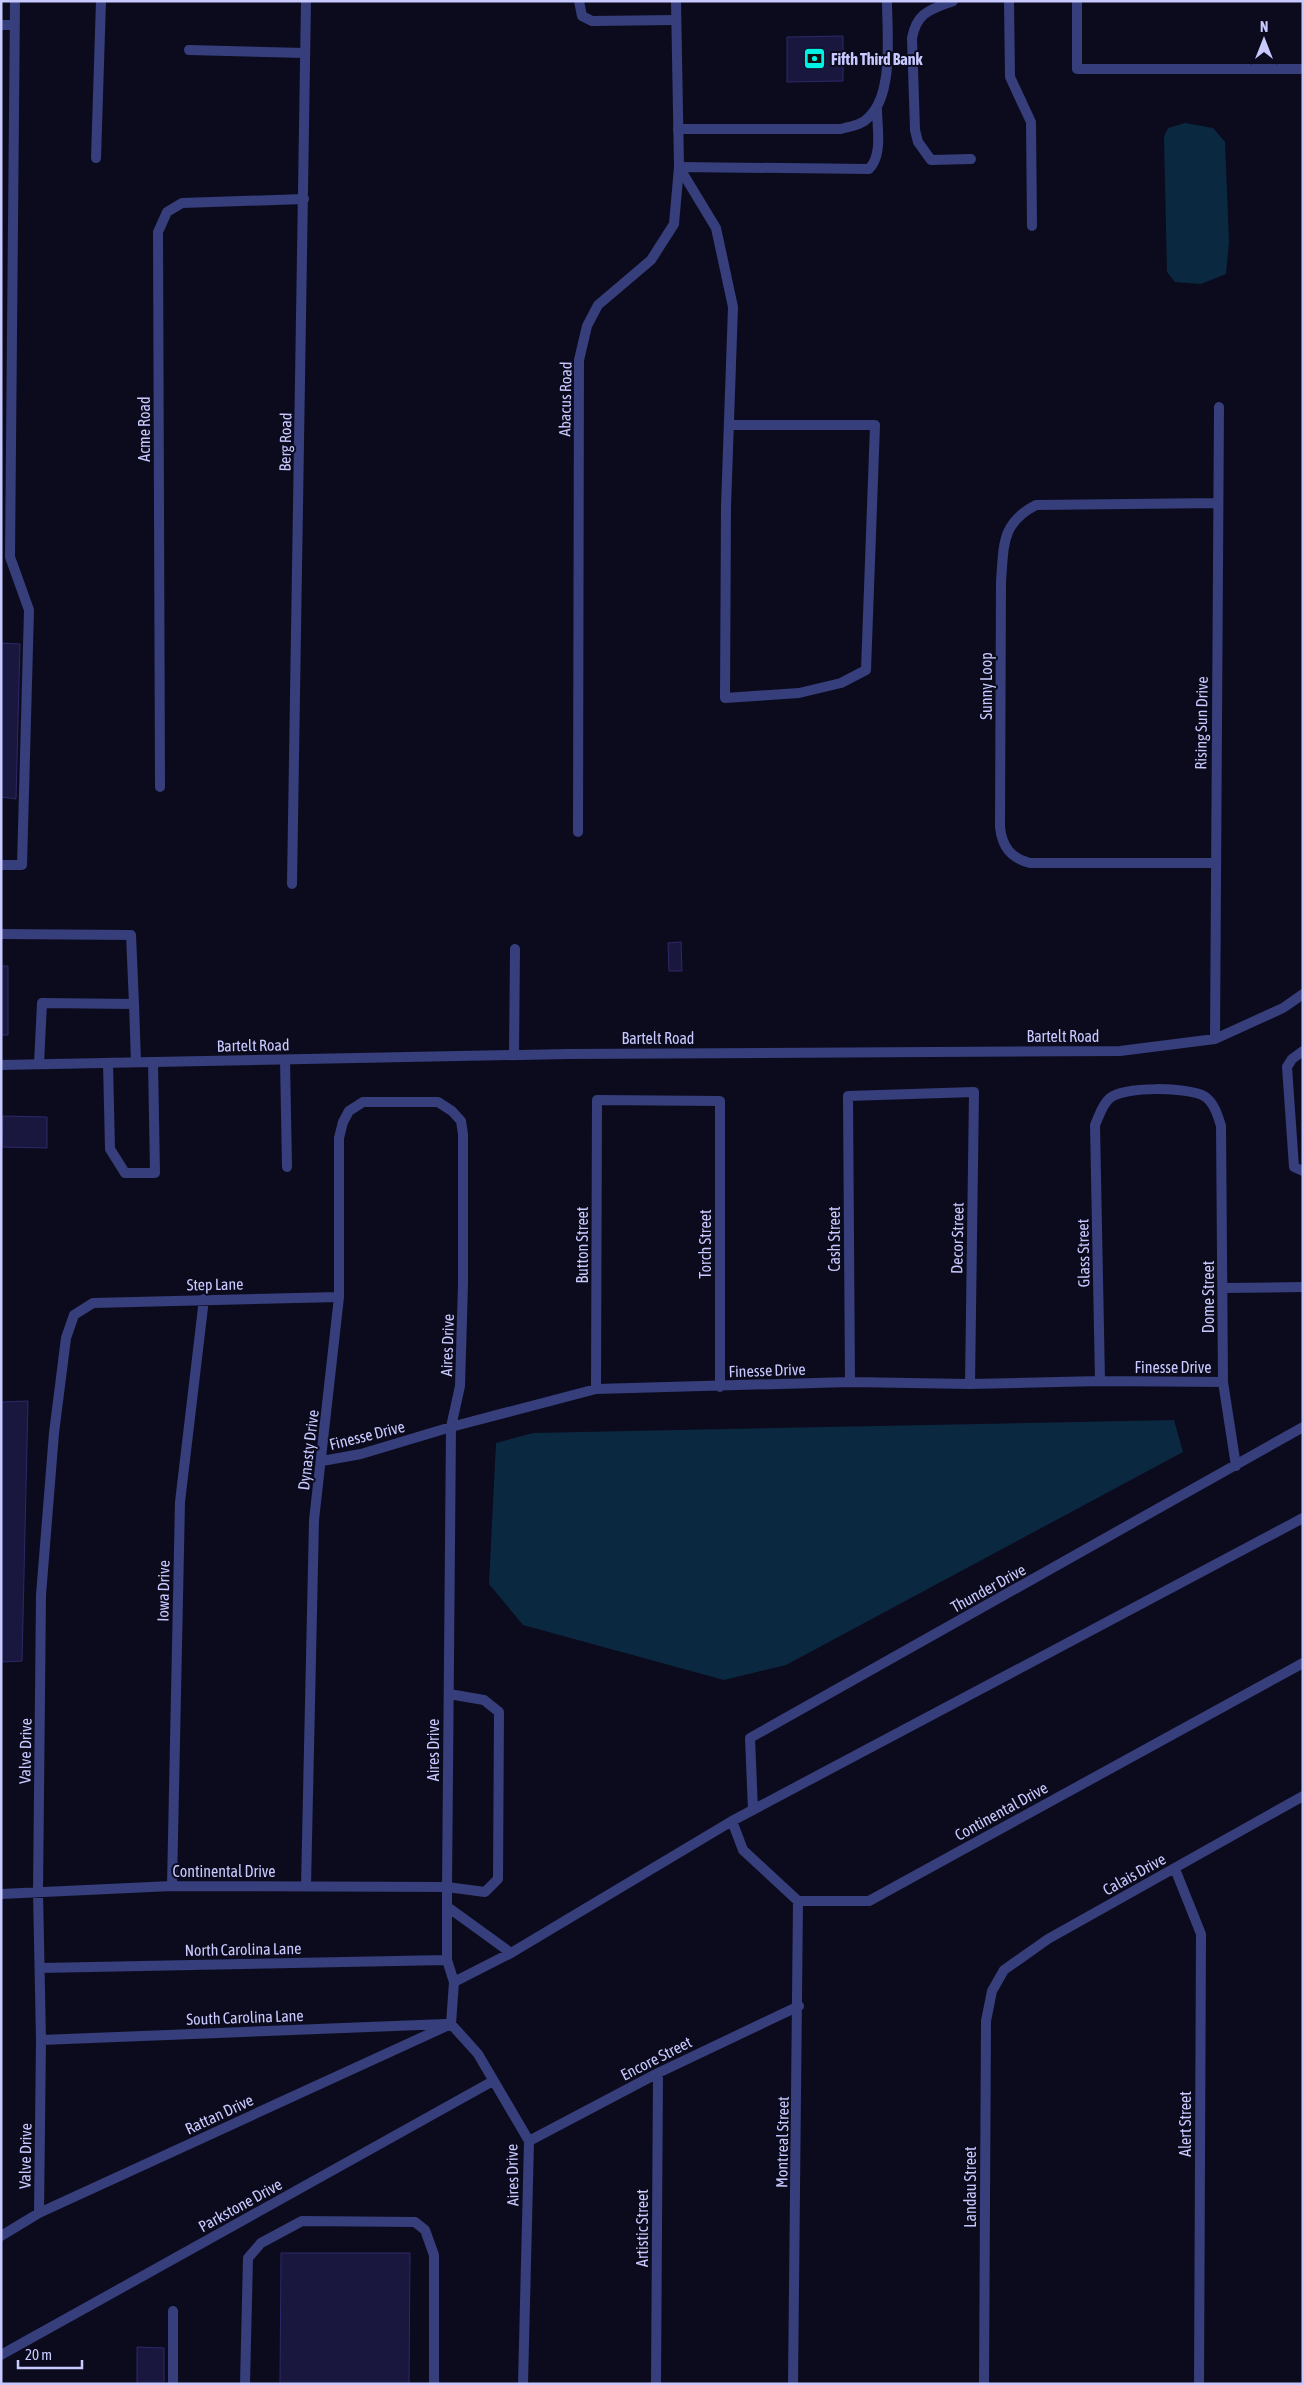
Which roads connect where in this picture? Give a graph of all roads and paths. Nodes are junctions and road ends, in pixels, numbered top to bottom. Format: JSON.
{"nodes":[{"id":1,"x":14,"y":1,"type":"edge"},
{"id":2,"x":101,"y":1,"type":"edge"},
{"id":3,"x":306,"y":1,"type":"edge"},
{"id":4,"x":579,"y":1,"type":"edge"},
{"id":5,"x":676,"y":1,"type":"edge"},
{"id":6,"x":887,"y":1,"type":"edge"},
{"id":7,"x":953,"y":1,"type":"edge"},
{"id":8,"x":1009,"y":1,"type":"edge"},
{"id":9,"x":1077,"y":1,"type":"edge"},
{"id":10,"x":676,"y":20,"type":"junction"},
{"id":11,"x":1,"y":25,"type":"edge"},
{"id":12,"x":14,"y":25,"type":"junction"},
{"id":13,"x":190,"y":50,"type":"dead end"},
{"id":14,"x":306,"y":53,"type":"junction"},
{"id":15,"x":1303,"y":69,"type":"edge"},
{"id":16,"x":877,"y":109,"type":"junction"},
{"id":17,"x":678,"y":129,"type":"junction"},
{"id":18,"x":96,"y":158,"type":"dead end"},
{"id":19,"x":971,"y":159,"type":"dead end"},
{"id":20,"x":679,"y":167,"type":"junction"},
{"id":21,"x":304,"y":199,"type":"junction"},
{"id":22,"x":1032,"y":226,"type":"dead end"},
{"id":23,"x":1219,"y":407,"type":"dead end"},
{"id":24,"x":729,"y":426,"type":"junction"},
{"id":25,"x":6,"y":490,"type":"edge"},
{"id":26,"x":1218,"y":503,"type":"junction"},
{"id":27,"x":160,"y":787,"type":"dead end"},
{"id":28,"x":578,"y":832,"type":"dead end"},
{"id":29,"x":1215,"y":863,"type":"junction"},
{"id":30,"x":1,"y":865,"type":"edge"},
{"id":31,"x":292,"y":884,"type":"dead end"},
{"id":32,"x":1,"y":934,"type":"edge"},
{"id":33,"x":514,"y":949,"type":"dead end"},
{"id":34,"x":1303,"y":994,"type":"edge"},
{"id":35,"x":134,"y":1004,"type":"junction"},
{"id":36,"x":1215,"y":1039,"type":"junction"},
{"id":37,"x":1303,"y":1051,"type":"edge"},
{"id":38,"x":514,"y":1055,"type":"junction"},
{"id":39,"x":285,"y":1060,"type":"junction"},
{"id":40,"x":136,"y":1062,"type":"junction"},
{"id":41,"x":153,"y":1062,"type":"junction"},
{"id":42,"x":108,"y":1063,"type":"junction"},
{"id":43,"x":39,"y":1064,"type":"junction"},
{"id":44,"x":1,"y":1065,"type":"edge"},
{"id":45,"x":974,"y":1092,"type":"joint"},
{"id":46,"x":720,"y":1101,"type":"joint"},
{"id":47,"x":438,"y":1102,"type":"joint"},
{"id":48,"x":1221,"y":1126,"type":"joint"},
{"id":49,"x":287,"y":1167,"type":"dead end"},
{"id":50,"x":1303,"y":1170,"type":"edge"},
{"id":51,"x":1303,"y":1287,"type":"edge"},
{"id":52,"x":1223,"y":1288,"type":"junction"},
{"id":53,"x":338,"y":1297,"type":"junction"},
{"id":54,"x":204,"y":1299,"type":"junction"},
{"id":55,"x":93,"y":1302,"type":"joint"},
{"id":56,"x":1100,"y":1381,"type":"junction"},
{"id":57,"x":850,"y":1382,"type":"junction"},
{"id":58,"x":1224,"y":1382,"type":"junction"},
{"id":59,"x":970,"y":1384,"type":"junction"},
{"id":60,"x":720,"y":1387,"type":"junction"},
{"id":61,"x":596,"y":1390,"type":"junction"},
{"id":62,"x":451,"y":1427,"type":"junction"},
{"id":63,"x":1303,"y":1427,"type":"edge"},
{"id":64,"x":322,"y":1462,"type":"junction"},
{"id":65,"x":1236,"y":1466,"type":"junction"},
{"id":66,"x":1303,"y":1518,"type":"edge"},
{"id":67,"x":1303,"y":1663,"type":"edge"},
{"id":68,"x":449,"y":1694,"type":"junction"},
{"id":69,"x":1303,"y":1796,"type":"edge"},
{"id":70,"x":754,"y":1810,"type":"junction"},
{"id":71,"x":732,"y":1821,"type":"junction"},
{"id":72,"x":1175,"y":1869,"type":"junction"},
{"id":73,"x":172,"y":1886,"type":"junction"},
{"id":74,"x":306,"y":1886,"type":"junction"},
{"id":75,"x":447,"y":1886,"type":"junction"},
{"id":76,"x":38,"y":1892,"type":"junction"},
{"id":77,"x":1,"y":1894,"type":"edge"},
{"id":78,"x":798,"y":1901,"type":"junction"},
{"id":79,"x":448,"y":1908,"type":"junction"},
{"id":80,"x":511,"y":1953,"type":"junction"},
{"id":81,"x":447,"y":1960,"type":"junction"},
{"id":82,"x":40,"y":1968,"type":"junction"},
{"id":83,"x":454,"y":1982,"type":"junction"},
{"id":84,"x":992,"y":1991,"type":"joint"},
{"id":85,"x":799,"y":2006,"type":"junction"},
{"id":86,"x":451,"y":2024,"type":"junction"},
{"id":87,"x":41,"y":2040,"type":"junction"},
{"id":88,"x":658,"y":2073,"type":"junction"},
{"id":89,"x":493,"y":2081,"type":"junction"},
{"id":90,"x":529,"y":2141,"type":"junction"},
{"id":91,"x":39,"y":2213,"type":"junction"},
{"id":92,"x":1,"y":2236,"type":"edge"},
{"id":93,"x":173,"y":2310,"type":"dead end"},
{"id":94,"x":1,"y":2355,"type":"edge"},
{"id":95,"x":173,"y":2384,"type":"edge"},
{"id":96,"x":244,"y":2384,"type":"edge"},
{"id":97,"x":434,"y":2384,"type":"edge"},
{"id":98,"x":523,"y":2384,"type":"edge"},
{"id":99,"x":656,"y":2384,"type":"edge"},
{"id":100,"x":793,"y":2384,"type":"edge"},
{"id":101,"x":984,"y":2384,"type":"edge"},
{"id":102,"x":1199,"y":2384,"type":"edge"}],
"edges":[{"from":1,"to":12,"type":"street"},
{"from":2,"to":18,"type":"street"},
{"from":3,"to":14,"type":"street","name":"Berg Road"},
{"from":4,"to":10,"type":"street"},
{"from":5,"to":10,"type":"street","name":"Abacus Road"},
{"from":6,"to":16,"type":"street"},
{"from":7,"to":19,"type":"street"},
{"from":8,"to":22,"type":"street"},
{"from":9,"to":15,"type":"street"},
{"from":10,"to":17,"type":"street","name":"Abacus Road"},
{"from":11,"to":12,"type":"street"},
{"from":12,"to":25,"type":"street"},
{"from":13,"to":14,"type":"street"},
{"from":14,"to":21,"type":"street","name":"Berg Road"},
{"from":16,"to":17,"type":"street"},
{"from":16,"to":20,"type":"street"},
{"from":17,"to":20,"type":"street","name":"Abacus Road"},
{"from":20,"to":24,"type":"street"},
{"from":20,"to":28,"type":"street","name":"Abacus Road"},
{"from":21,"to":27,"type":"street","name":"Acme Road"},
{"from":21,"to":31,"type":"street","name":"Berg Road"},
{"from":23,"to":26,"type":"street","name":"Rising Sun Drive"},
{"from":24,"to":24,"type":"street"},
{"from":25,"to":30,"type":"street"},
{"from":26,"to":29,"type":"street","name":"Rising Sun Drive"},
{"from":26,"to":29,"type":"street","name":"Sunny Loop"},
{"from":29,"to":36,"type":"street","name":"Rising Sun Drive"},
{"from":32,"to":35,"type":"street"},
{"from":33,"to":38,"type":"street"},
{"from":34,"to":36,"type":"street","name":"Bartelt Road"},
{"from":35,"to":40,"type":"street"},
{"from":35,"to":43,"type":"street"},
{"from":36,"to":38,"type":"street","name":"Bartelt Road"},
{"from":37,"to":50,"type":"street"},
{"from":38,"to":39,"type":"street","name":"Bartelt Road"},
{"from":39,"to":41,"type":"street","name":"Bartelt Road"},
{"from":39,"to":49,"type":"street"},
{"from":40,"to":41,"type":"street","name":"Bartelt Road"},
{"from":40,"to":42,"type":"street","name":"Bartelt Road"},
{"from":41,"to":42,"type":"street"},
{"from":42,"to":43,"type":"street","name":"Bartelt Road"},
{"from":43,"to":44,"type":"street","name":"Bartelt Road"},
{"from":45,"to":57,"type":"street","name":"Cash Street"},
{"from":45,"to":59,"type":"street","name":"Decor Street"},
{"from":46,"to":60,"type":"street","name":"Torch Street"},
{"from":46,"to":61,"type":"street","name":"Button Street"},
{"from":47,"to":53,"type":"street","name":"Dynasty Drive"},
{"from":47,"to":62,"type":"street","name":"Aires Drive"},
{"from":48,"to":52,"type":"street","name":"Dome Street"},
{"from":48,"to":56,"type":"street","name":"Glass Street"},
{"from":51,"to":52,"type":"street"},
{"from":52,"to":58,"type":"street","name":"Dome Street"},
{"from":53,"to":54,"type":"street","name":"Step Lane"},
{"from":53,"to":64,"type":"street","name":"Dynasty Drive"},
{"from":54,"to":55,"type":"street","name":"Step Lane"},
{"from":54,"to":73,"type":"street","name":"Iowa Drive"},
{"from":55,"to":76,"type":"street","name":"Valve Drive"},
{"from":56,"to":58,"type":"street","name":"Finesse Drive"},
{"from":56,"to":59,"type":"street","name":"Finesse Drive"},
{"from":57,"to":59,"type":"street","name":"Finesse Drive"},
{"from":57,"to":60,"type":"street","name":"Finesse Drive"},
{"from":58,"to":65,"type":"street","name":"Dome Street"},
{"from":60,"to":61,"type":"street","name":"Finesse Drive"},
{"from":61,"to":62,"type":"street","name":"Finesse Drive"},
{"from":62,"to":64,"type":"street","name":"Finesse Drive"},
{"from":62,"to":68,"type":"street","name":"Aires Drive"},
{"from":63,"to":65,"type":"street","name":"Thunder Drive"},
{"from":64,"to":74,"type":"street","name":"Dynasty Drive"},
{"from":65,"to":70,"type":"street","name":"Thunder Drive"},
{"from":66,"to":70,"type":"street"},
{"from":67,"to":78,"type":"street","name":"Continental Drive"},
{"from":68,"to":75,"type":"street","name":"Aires Drive"},
{"from":68,"to":75,"type":"street","name":"Continental Drive"},
{"from":69,"to":72,"type":"street","name":"Calais Drive"},
{"from":70,"to":71,"type":"street"},
{"from":71,"to":78,"type":"street"},
{"from":71,"to":80,"type":"street"},
{"from":72,"to":84,"type":"street","name":"Calais Drive"},
{"from":72,"to":102,"type":"street","name":"Alert Street"},
{"from":73,"to":74,"type":"street","name":"Continental Drive"},
{"from":73,"to":76,"type":"street","name":"Continental Drive"},
{"from":74,"to":75,"type":"street","name":"Continental Drive"},
{"from":75,"to":79,"type":"street","name":"Aires Drive"},
{"from":76,"to":77,"type":"street","name":"Continental Drive"},
{"from":76,"to":82,"type":"street","name":"Valve Drive"},
{"from":78,"to":85,"type":"street","name":"Montreal Street"},
{"from":79,"to":80,"type":"street"},
{"from":79,"to":81,"type":"street","name":"Aires Drive"},
{"from":80,"to":83,"type":"street"},
{"from":81,"to":82,"type":"street","name":"North Carolina Lane"},
{"from":81,"to":83,"type":"street","name":"Aires Drive"},
{"from":82,"to":87,"type":"street","name":"Valve Drive"},
{"from":83,"to":86,"type":"street","name":"Aires Drive"},
{"from":84,"to":101,"type":"street","name":"Landau Street"},
{"from":85,"to":88,"type":"street","name":"Encore Street"},
{"from":85,"to":100,"type":"street","name":"Montreal Street"},
{"from":86,"to":87,"type":"street","name":"South Carolina Lane"},
{"from":86,"to":89,"type":"street","name":"Aires Drive"},
{"from":86,"to":91,"type":"street","name":"Rattan Drive"},
{"from":87,"to":91,"type":"street","name":"Valve Drive"},
{"from":88,"to":90,"type":"street","name":"Encore Street"},
{"from":88,"to":99,"type":"street","name":"Artistic Street"},
{"from":89,"to":90,"type":"street","name":"Aires Drive"},
{"from":89,"to":94,"type":"street","name":"Parkstone Drive"},
{"from":90,"to":98,"type":"street","name":"Aires Drive"},
{"from":91,"to":92,"type":"street","name":"Rattan Drive"},
{"from":93,"to":95,"type":"street"},
{"from":96,"to":97,"type":"street"}]}
